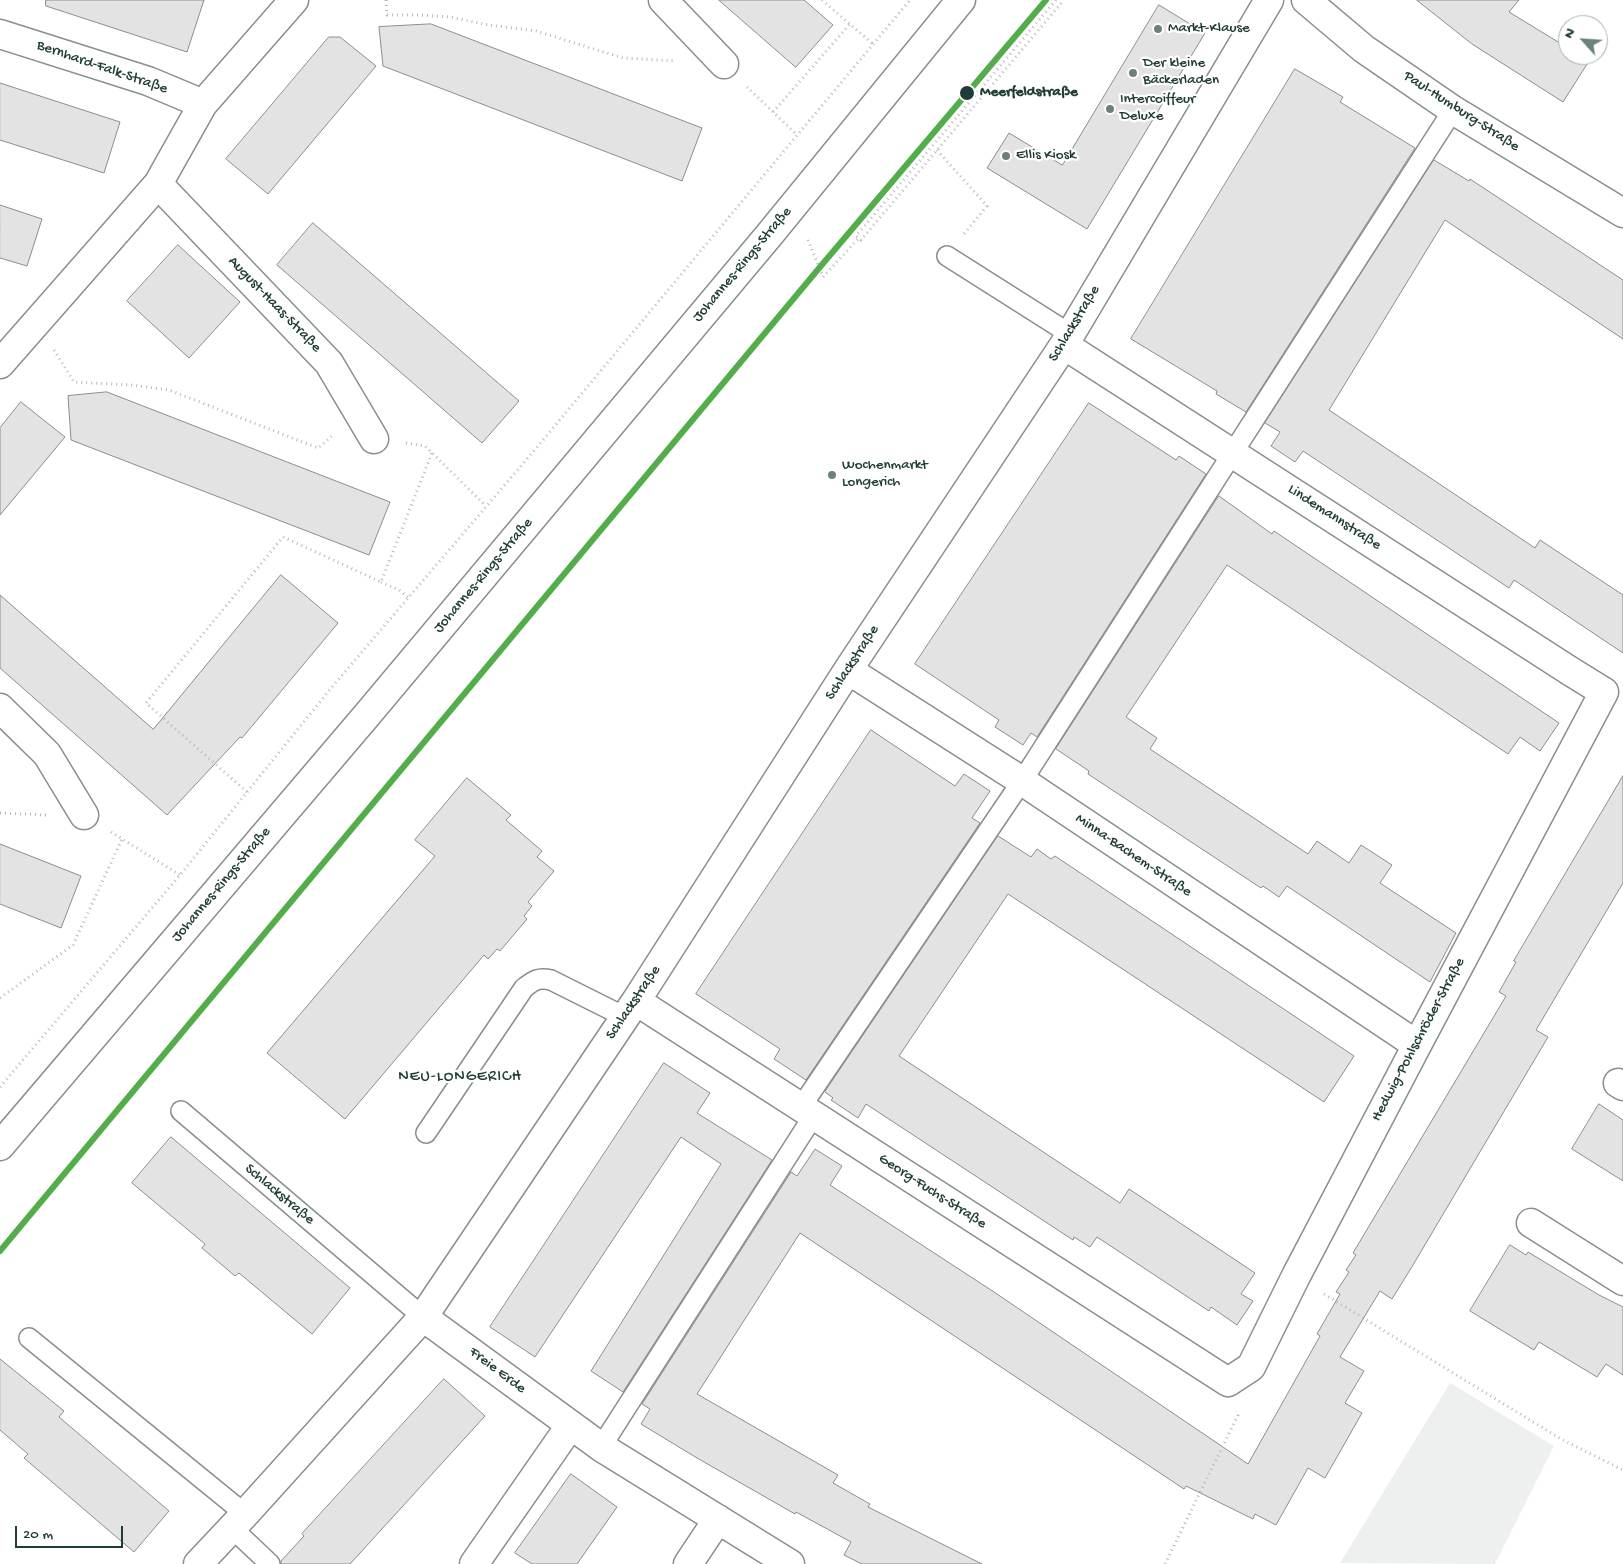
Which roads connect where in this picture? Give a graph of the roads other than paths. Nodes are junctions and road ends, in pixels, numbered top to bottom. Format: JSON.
{"nodes":[{"id":1,"x":294,"y":0,"type":"edge"},
{"id":2,"x":662,"y":0,"type":"edge"},
{"id":3,"x":961,"y":0,"type":"edge"},
{"id":4,"x":1269,"y":0,"type":"edge"},
{"id":5,"x":1306,"y":0,"type":"edge"},
{"id":6,"x":0,"y":34,"type":"edge"},
{"id":7,"x":724,"y":64,"type":"road end"},
{"id":8,"x":203,"y":104,"type":"junction"},
{"id":9,"x":1453,"y":110,"type":"junction"},
{"id":10,"x":158,"y":184,"type":"junction"},
{"id":11,"x":1623,"y":213,"type":"edge"},
{"id":12,"x":947,"y":256,"type":"road end"},
{"id":13,"x":1066,"y":340,"type":"junction"},
{"id":14,"x":0,"y":364,"type":"edge"},
{"id":15,"x":374,"y":439,"type":"road end"},
{"id":16,"x":1234,"y":454,"type":"junction"},
{"id":17,"x":848,"y":670,"type":"junction"},
{"id":18,"x":1604,"y":692,"type":"joint"},
{"id":19,"x":0,"y":708,"type":"edge"},
{"id":20,"x":1022,"y":782,"type":"junction"},
{"id":21,"x":84,"y":815,"type":"dead end"},
{"id":22,"x":631,"y":1009,"type":"junction"},
{"id":23,"x":1417,"y":1045,"type":"junction"},
{"id":24,"x":181,"y":1111,"type":"dead end"},
{"id":25,"x":807,"y":1111,"type":"junction"},
{"id":26,"x":426,"y":1133,"type":"dead end"},
{"id":27,"x":0,"y":1146,"type":"edge"},
{"id":28,"x":1531,"y":1223,"type":"dead end"},
{"id":29,"x":1623,"y":1282,"type":"edge"},
{"id":30,"x":423,"y":1317,"type":"junction"},
{"id":31,"x":29,"y":1338,"type":"dead end"},
{"id":32,"x":1228,"y":1382,"type":"joint"},
{"id":33,"x":570,"y":1426,"type":"junction"},
{"id":34,"x":601,"y":1447,"type":"junction"},
{"id":35,"x":718,"y":1519,"type":"junction"},
{"id":36,"x":238,"y":1521,"type":"junction"},
{"id":37,"x":198,"y":1564,"type":"edge"},
{"id":38,"x":270,"y":1564,"type":"edge"},
{"id":39,"x":474,"y":1564,"type":"edge"},
{"id":40,"x":688,"y":1564,"type":"edge"},
{"id":41,"x":790,"y":1564,"type":"edge"}],
"edges":[{"from":1,"to":8,"type":"street"},
{"from":2,"to":7,"type":"street"},
{"from":3,"to":27,"type":"street","name":"Johannes-Rings-Straße"},
{"from":4,"to":13,"type":"street","name":"Schlackstraße"},
{"from":5,"to":9,"type":"street","name":"Paul-Humburg-Straße"},
{"from":6,"to":8,"type":"street","name":"Bernhard-Falk-Straße"},
{"from":8,"to":10,"type":"street"},
{"from":9,"to":11,"type":"street","name":"Paul-Humburg-Straße"},
{"from":9,"to":16,"type":"lane"},
{"from":10,"to":14,"type":"street"},
{"from":10,"to":15,"type":"street","name":"August-Haas-Straße"},
{"from":12,"to":13,"type":"lane"},
{"from":13,"to":16,"type":"street","name":"Lindemannstraße"},
{"from":13,"to":17,"type":"street","name":"Schlackstraße"},
{"from":16,"to":18,"type":"street","name":"Lindemannstraße"},
{"from":16,"to":20,"type":"lane"},
{"from":17,"to":20,"type":"street","name":"Minna-Bachem-Straße"},
{"from":17,"to":22,"type":"street","name":"Schlackstraße"},
{"from":18,"to":23,"type":"street","name":"Hedwig-Pohlschröder-Straße"},
{"from":19,"to":21,"type":"street"},
{"from":20,"to":23,"type":"street","name":"Minna-Bachem-Straße"},
{"from":20,"to":25,"type":"lane"},
{"from":22,"to":25,"type":"street","name":"Georg-Fuchs-Straße"},
{"from":22,"to":26,"type":"lane"},
{"from":22,"to":30,"type":"street","name":"Schlackstraße"},
{"from":23,"to":32,"type":"street","name":"Hedwig-Pohlschröder-Straße"},
{"from":24,"to":30,"type":"lane","name":"Schlackstraße"},
{"from":25,"to":32,"type":"street","name":"Georg-Fuchs-Straße"},
{"from":25,"to":34,"type":"lane"},
{"from":28,"to":29,"type":"street"},
{"from":30,"to":33,"type":"street","name":"Freie Erde"},
{"from":30,"to":36,"type":"street","name":"Schlackstraße"},
{"from":31,"to":36,"type":"lane"},
{"from":33,"to":34,"type":"street","name":"Freie Erde"},
{"from":33,"to":39,"type":"street"},
{"from":34,"to":35,"type":"street","name":"Freie Erde"},
{"from":35,"to":40,"type":"street"},
{"from":35,"to":41,"type":"street","name":"Freie Erde"},
{"from":36,"to":37,"type":"street","name":"Schlackstraße"},
{"from":36,"to":38,"type":"lane"}]}
